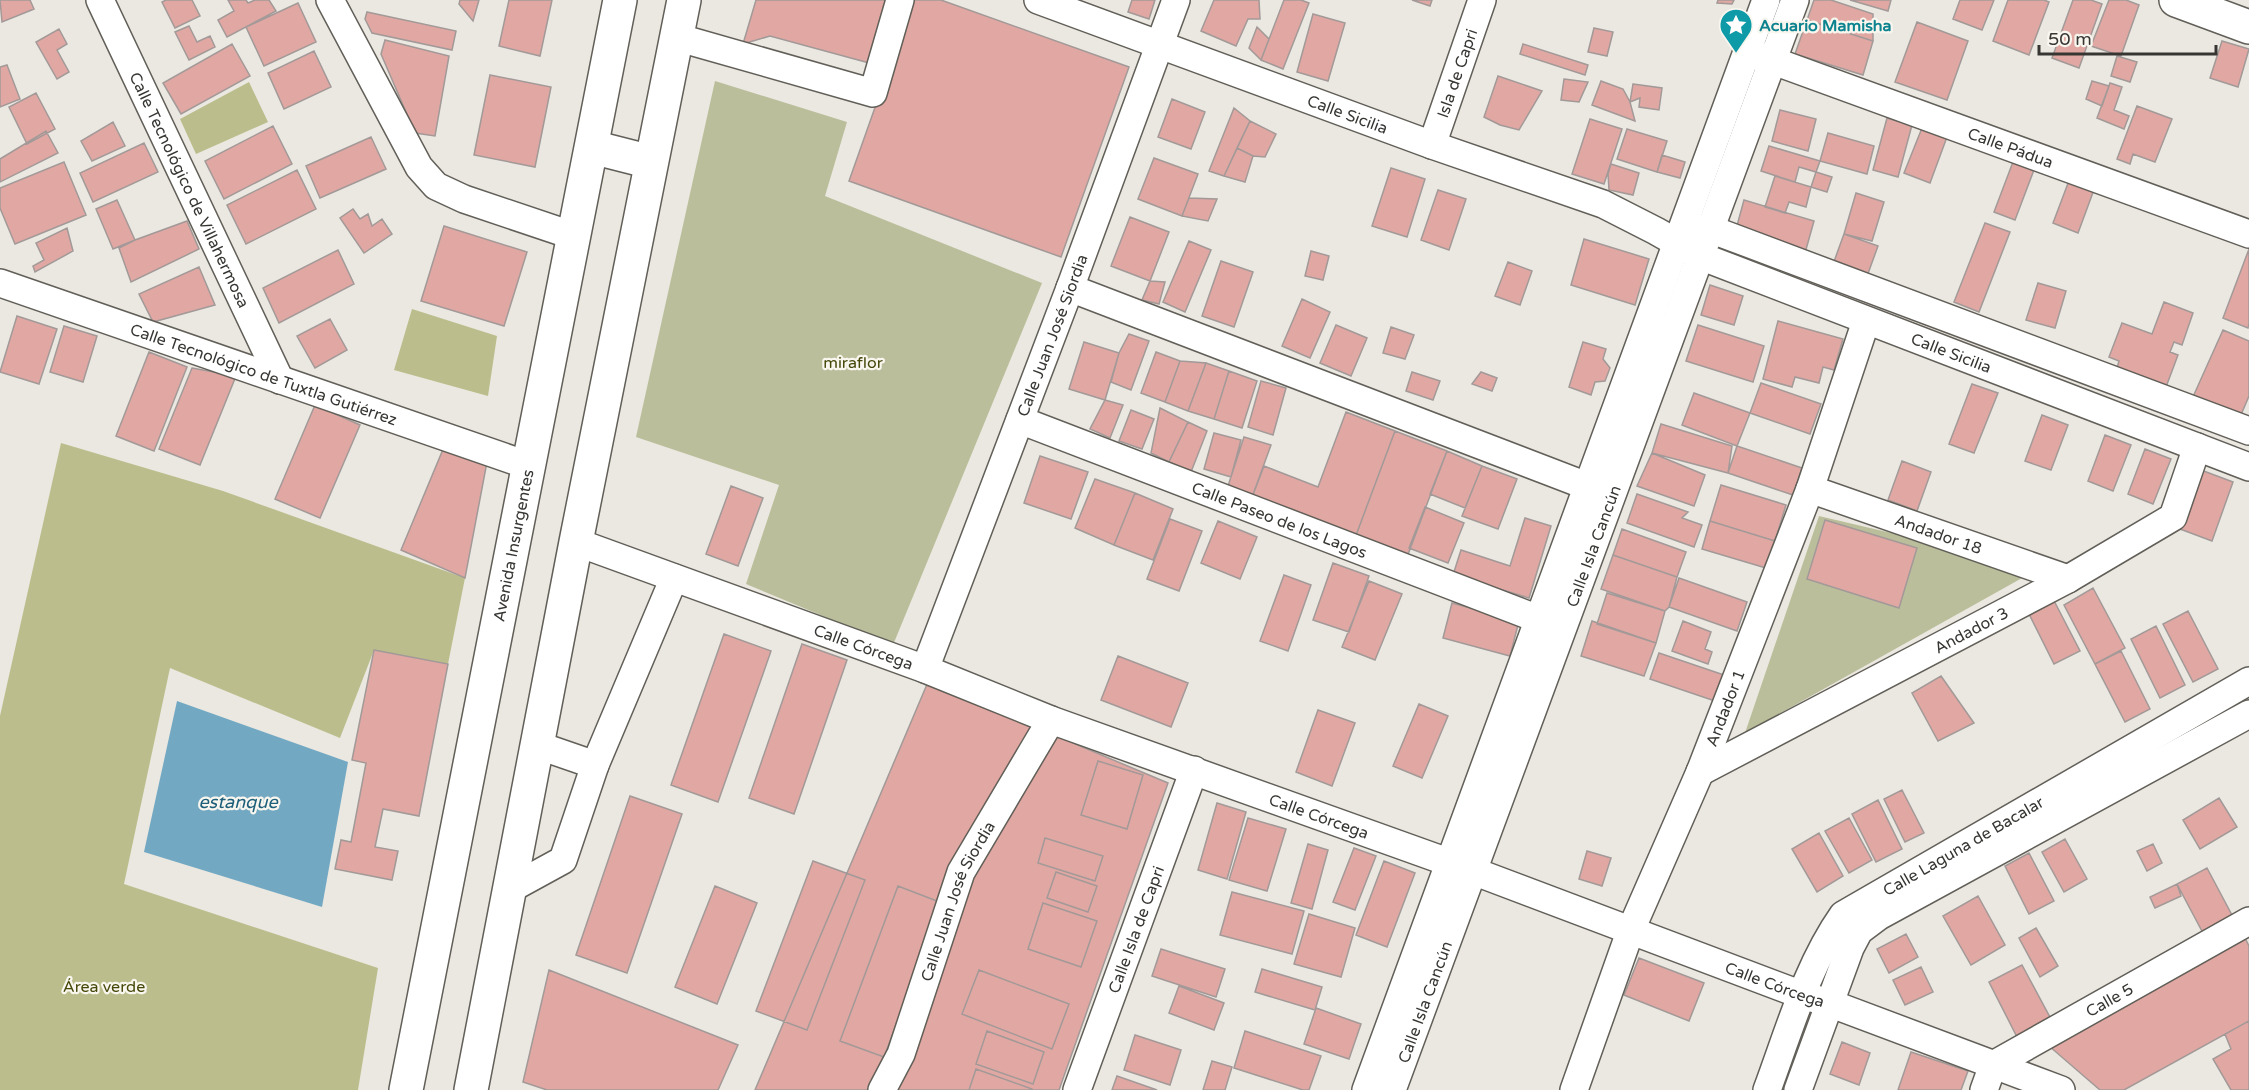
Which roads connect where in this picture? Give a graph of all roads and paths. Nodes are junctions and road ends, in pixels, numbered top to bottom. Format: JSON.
{"nodes":[{"id":1,"x":100,"y":0,"type":"edge"},
{"id":2,"x":330,"y":0,"type":"edge"},
{"id":3,"x":620,"y":0,"type":"edge"},
{"id":4,"x":684,"y":0,"type":"edge"},
{"id":5,"x":900,"y":0,"type":"edge"},
{"id":6,"x":1038,"y":0,"type":"edge"},
{"id":7,"x":1176,"y":0,"type":"edge"},
{"id":8,"x":1482,"y":0,"type":"edge"},
{"id":9,"x":1766,"y":0,"type":"edge"},
{"id":10,"x":1795,"y":0,"type":"edge"},
{"id":11,"x":2176,"y":0,"type":"edge"},
{"id":12,"x":2249,"y":27,"type":"edge"},
{"id":13,"x":676,"y":37,"type":"junction"},
{"id":14,"x":1161,"y":44,"type":"junction"},
{"id":15,"x":1747,"y":52,"type":"junction"},
{"id":16,"x":1773,"y":60,"type":"junction"},
{"id":17,"x":1432,"y":145,"type":"junction"},
{"id":18,"x":592,"y":147,"type":"junction"},
{"id":19,"x":651,"y":162,"type":"junction"},
{"id":20,"x":1710,"y":229,"type":"junction"},
{"id":21,"x":2249,"y":234,"type":"edge"},
{"id":22,"x":1671,"y":235,"type":"junction"},
{"id":23,"x":574,"y":236,"type":"junction"},
{"id":24,"x":1700,"y":256,"type":"junction"},
{"id":25,"x":2,"y":280,"type":"edge"},
{"id":26,"x":1070,"y":288,"type":"junction"},
{"id":27,"x":1866,"y":321,"type":"junction"},
{"id":28,"x":280,"y":380,"type":"junction"},
{"id":29,"x":1020,"y":420,"type":"junction"},
{"id":30,"x":2249,"y":431,"type":"edge"},
{"id":31,"x":2197,"y":447,"type":"junction"},
{"id":32,"x":527,"y":465,"type":"junction"},
{"id":33,"x":2249,"y":467,"type":"edge"},
{"id":34,"x":1587,"y":486,"type":"junction"},
{"id":35,"x":1810,"y":489,"type":"junction"},
{"id":36,"x":576,"y":542,"type":"junction"},
{"id":37,"x":674,"y":578,"type":"junction"},
{"id":38,"x":2068,"y":579,"type":"junction"},
{"id":39,"x":1551,"y":623,"type":"junction"},
{"id":40,"x":925,"y":669,"type":"junction"},
{"id":41,"x":2249,"y":681,"type":"edge"},
{"id":42,"x":2249,"y":714,"type":"edge"},
{"id":43,"x":1051,"y":720,"type":"junction"},
{"id":44,"x":537,"y":745,"type":"junction"},
{"id":45,"x":595,"y":765,"type":"junction"},
{"id":46,"x":1194,"y":770,"type":"junction"},
{"id":47,"x":1700,"y":772,"type":"junction"},
{"id":48,"x":1461,"y":867,"type":"junction"},
{"id":49,"x":510,"y":889,"type":"junction"},
{"id":50,"x":2249,"y":921,"type":"edge"},
{"id":51,"x":1630,"y":932,"type":"junction"},
{"id":52,"x":1802,"y":995,"type":"junction"},
{"id":53,"x":1829,"y":1003,"type":"junction"},
{"id":54,"x":1993,"y":1065,"type":"junction"},
{"id":55,"x":406,"y":1090,"type":"edge"},
{"id":56,"x":471,"y":1090,"type":"edge"},
{"id":57,"x":882,"y":1090,"type":"edge"},
{"id":58,"x":1077,"y":1090,"type":"edge"},
{"id":59,"x":1366,"y":1090,"type":"edge"},
{"id":60,"x":1392,"y":1090,"type":"edge"},
{"id":61,"x":1574,"y":1090,"type":"edge"},
{"id":62,"x":1767,"y":1090,"type":"edge"},
{"id":63,"x":1798,"y":1090,"type":"edge"},
{"id":64,"x":1984,"y":1090,"type":"edge"},
{"id":65,"x":2061,"y":1090,"type":"edge"}],
"edges":[{"from":1,"to":28,"type":"street","name":"Calle Tecnológico de Villahermosa"},
{"from":2,"to":23,"type":"street"},
{"from":3,"to":18,"type":"main road","name":"Avenida Insurgentes"},
{"from":4,"to":13,"type":"main road"},
{"from":5,"to":13,"type":"street"},
{"from":6,"to":14,"type":"street","name":"Calle Sicilia"},
{"from":7,"to":14,"type":"street","name":"Calle Juan José Siordia"},
{"from":8,"to":17,"type":"street","name":"Isla de Capri"},
{"from":9,"to":15,"type":"street","name":"Calle Isla Cancún"},
{"from":10,"to":16,"type":"street","name":"Calle Isla Cancún"},
{"from":11,"to":12,"type":"main road"},
{"from":13,"to":19,"type":"main road"},
{"from":14,"to":17,"type":"street","name":"Calle Sicilia"},
{"from":14,"to":26,"type":"street","name":"Calle Juan José Siordia"},
{"from":15,"to":16,"type":"street","name":"Calle Pádua"},
{"from":15,"to":22,"type":"street","name":"Calle Isla Cancún"},
{"from":16,"to":20,"type":"street","name":"Calle Isla Cancún"},
{"from":16,"to":21,"type":"street","name":"Calle Pádua"},
{"from":17,"to":22,"type":"street","name":"Calle Sicilia"},
{"from":18,"to":19,"type":"main road"},
{"from":18,"to":23,"type":"main road","name":"Avenida Insurgentes"},
{"from":19,"to":36,"type":"main road"},
{"from":20,"to":22,"type":"street","name":"Calle Sicilia"},
{"from":20,"to":24,"type":"street","name":"Calle Isla Cancún"},
{"from":20,"to":30,"type":"street","name":"Calle Sicilia"},
{"from":22,"to":24,"type":"street","name":"Calle Sicilia"},
{"from":22,"to":34,"type":"street","name":"Calle Isla Cancún"},
{"from":23,"to":32,"type":"main road","name":"Avenida Insurgentes"},
{"from":24,"to":27,"type":"street","name":"Calle Sicilia"},
{"from":24,"to":39,"type":"street","name":"Calle Isla Cancún"},
{"from":25,"to":28,"type":"street","name":"Calle Tecnológico de Tuxtla Gutiérrez"},
{"from":26,"to":29,"type":"street","name":"Calle Juan José Siordia"},
{"from":26,"to":34,"type":"street"},
{"from":27,"to":31,"type":"street","name":"Calle Sicilia"},
{"from":27,"to":35,"type":"street","name":"Andador 1"},
{"from":28,"to":32,"type":"street","name":"Calle Tecnológico de Tuxtla Gutiérrez"},
{"from":29,"to":39,"type":"street","name":"Calle Paseo de los Lagos"},
{"from":29,"to":40,"type":"street","name":"Calle Juan José Siordia"},
{"from":31,"to":33,"type":"street","name":"Calle Sicilia"},
{"from":31,"to":38,"type":"street","name":"Andador 3"},
{"from":32,"to":55,"type":"main road","name":"Avenida Insurgentes"},
{"from":34,"to":39,"type":"street","name":"Calle Isla Cancún"},
{"from":35,"to":38,"type":"street","name":"Andador 18"},
{"from":35,"to":47,"type":"street","name":"Andador 1"},
{"from":36,"to":37,"type":"street","name":"Calle Córcega"},
{"from":36,"to":44,"type":"main road"},
{"from":37,"to":40,"type":"street","name":"Calle Córcega"},
{"from":37,"to":45,"type":"street"},
{"from":38,"to":47,"type":"street","name":"Andador 3"},
{"from":39,"to":48,"type":"street","name":"Calle Isla Cancún"},
{"from":40,"to":43,"type":"street","name":"Calle Córcega"},
{"from":41,"to":52,"type":"street","name":"Calle Laguna de Bacalar"},
{"from":42,"to":53,"type":"street","name":"Calle Laguna de Bacalar"},
{"from":43,"to":46,"type":"street","name":"Calle Córcega"},
{"from":43,"to":57,"type":"street","name":"Calle Juan José Siordia"},
{"from":44,"to":45,"type":"street"},
{"from":44,"to":49,"type":"main road"},
{"from":45,"to":49,"type":"street"},
{"from":46,"to":48,"type":"street","name":"Calle Córcega"},
{"from":46,"to":58,"type":"street","name":"Calle Isla de Capri"},
{"from":47,"to":51,"type":"street","name":"Andador 1"},
{"from":48,"to":51,"type":"street","name":"Calle Córcega"},
{"from":48,"to":59,"type":"street","name":"Calle Isla Cancún"},
{"from":48,"to":60,"type":"street","name":"Calle Isla Cancún"},
{"from":49,"to":56,"type":"main road"},
{"from":50,"to":54,"type":"street","name":"Calle 5"},
{"from":51,"to":52,"type":"street","name":"Calle Córcega"},
{"from":51,"to":61,"type":"street","name":"Andador 1"},
{"from":52,"to":53,"type":"street","name":"Calle Córcega"},
{"from":52,"to":62,"type":"street","name":"Calle Laguna de Bacalar"},
{"from":53,"to":54,"type":"street","name":"Calle Córcega"},
{"from":53,"to":63,"type":"street","name":"Calle Laguna de Bacalar"},
{"from":54,"to":64,"type":"street"},
{"from":54,"to":65,"type":"street","name":"Calle Córcega"}]}
